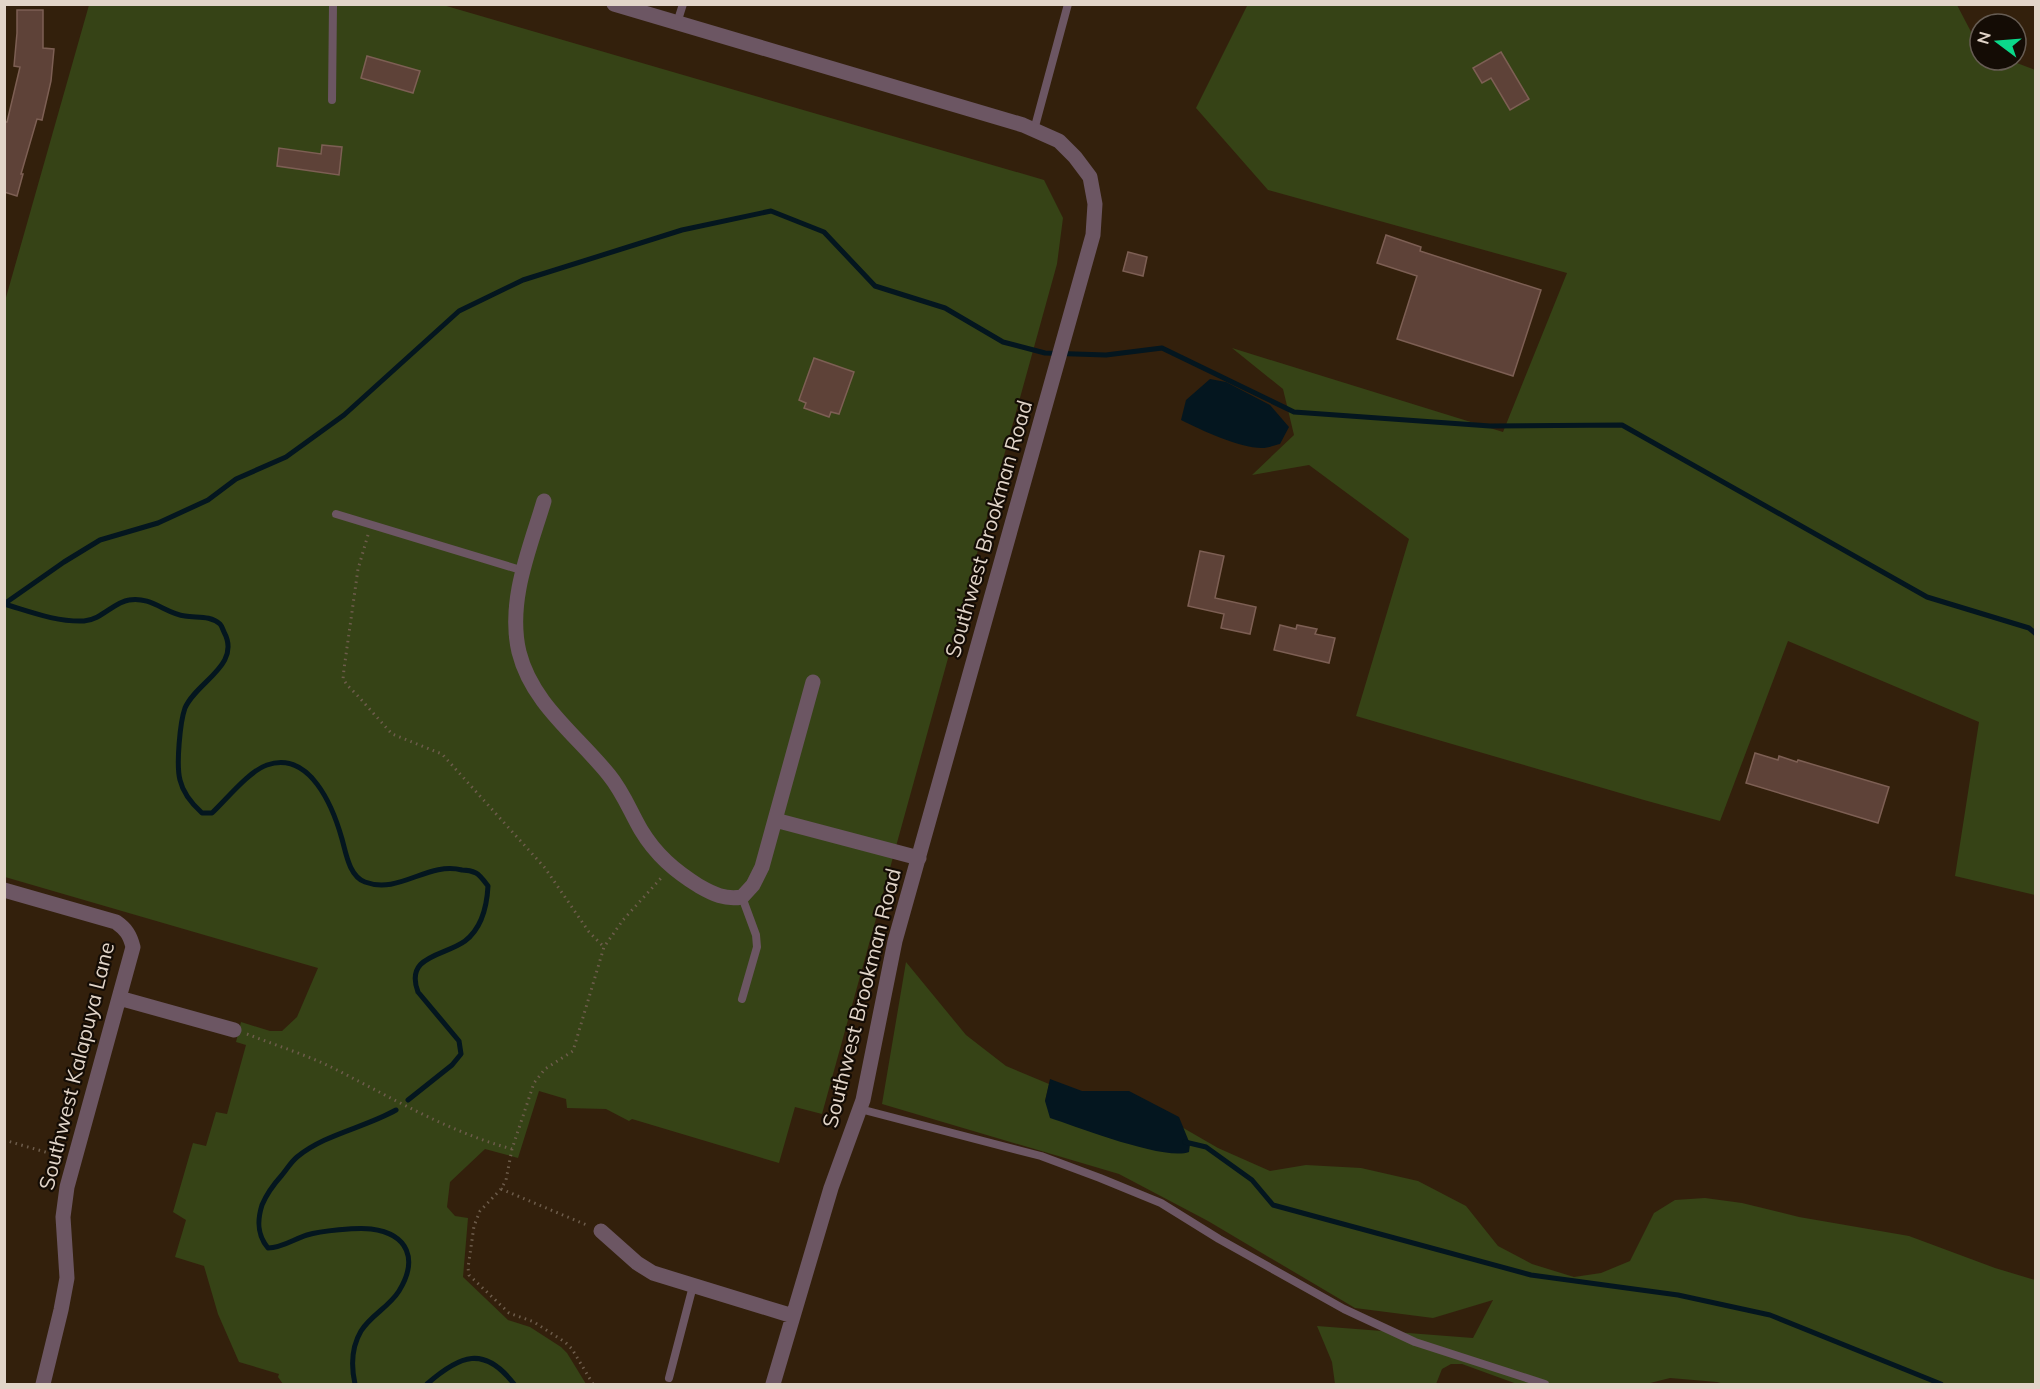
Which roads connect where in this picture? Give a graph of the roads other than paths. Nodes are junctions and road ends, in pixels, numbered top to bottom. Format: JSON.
{"nodes":[{"id":1,"x":333,"y":4,"type":"edge"},
{"id":2,"x":614,"y":4,"type":"edge"},
{"id":3,"x":683,"y":4,"type":"edge"},
{"id":4,"x":1068,"y":4,"type":"edge"},
{"id":5,"x":677,"y":23,"type":"junction"},
{"id":6,"x":332,"y":100,"type":"dead end"},
{"id":7,"x":1034,"y":130,"type":"junction"},
{"id":8,"x":544,"y":501,"type":"dead end"},
{"id":9,"x":336,"y":514,"type":"dead end"},
{"id":10,"x":524,"y":571,"type":"junction"},
{"id":11,"x":813,"y":682,"type":"dead end"},
{"id":12,"x":775,"y":820,"type":"junction"},
{"id":13,"x":919,"y":858,"type":"junction"},
{"id":14,"x":4,"y":890,"type":"edge"},
{"id":15,"x":742,"y":897,"type":"junction"},
{"id":16,"x":119,"y":998,"type":"junction"},
{"id":17,"x":742,"y":999,"type":"dead end"},
{"id":18,"x":234,"y":1030,"type":"road end"},
{"id":19,"x":860,"y":1109,"type":"junction"},
{"id":20,"x":601,"y":1231,"type":"road end"},
{"id":21,"x":693,"y":1287,"type":"junction"},
{"id":22,"x":793,"y":1316,"type":"junction"},
{"id":23,"x":669,"y":1378,"type":"dead end"},
{"id":24,"x":43,"y":1384,"type":"edge"},
{"id":25,"x":773,"y":1384,"type":"edge"},
{"id":26,"x":1545,"y":1384,"type":"edge"}],
"edges":[{"from":1,"to":6,"type":"lane"},
{"from":2,"to":5,"type":"street","name":"Southwest Brookman Road"},
{"from":3,"to":5,"type":"lane"},
{"from":4,"to":7,"type":"lane"},
{"from":5,"to":7,"type":"street","name":"Southwest Brookman Road"},
{"from":7,"to":13,"type":"street","name":"Southwest Brookman Road"},
{"from":8,"to":10,"type":"street"},
{"from":9,"to":10,"type":"lane"},
{"from":10,"to":15,"type":"street"},
{"from":11,"to":12,"type":"street"},
{"from":12,"to":13,"type":"street"},
{"from":12,"to":15,"type":"street"},
{"from":13,"to":19,"type":"street","name":"Southwest Brookman Road"},
{"from":14,"to":16,"type":"street","name":"Southwest Kalapuya Lane"},
{"from":15,"to":17,"type":"lane"},
{"from":16,"to":18,"type":"street"},
{"from":16,"to":24,"type":"street","name":"Southwest Kalapuya Lane"},
{"from":19,"to":22,"type":"street","name":"Southwest Brookman Road"},
{"from":19,"to":26,"type":"lane"},
{"from":20,"to":21,"type":"street"},
{"from":21,"to":22,"type":"street"},
{"from":21,"to":23,"type":"lane"},
{"from":22,"to":25,"type":"street","name":"Southwest Brookman Road"}]}
